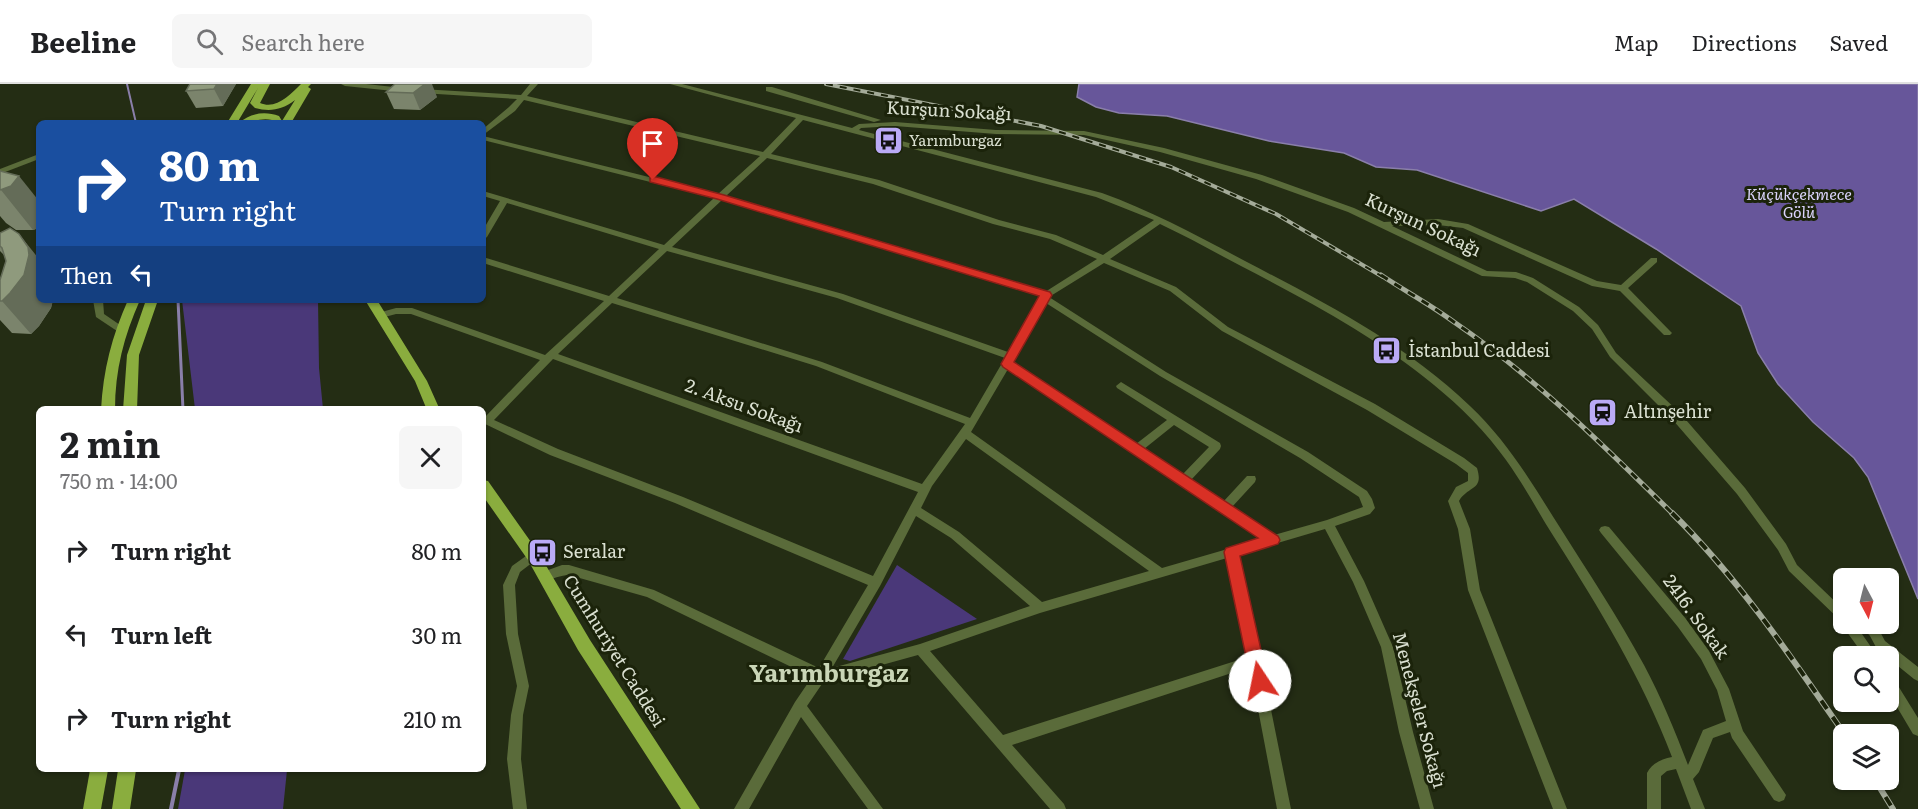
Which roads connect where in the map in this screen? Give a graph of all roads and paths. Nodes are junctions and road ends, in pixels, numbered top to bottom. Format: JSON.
{"nodes":[{"id":1,"x":257,"y":84,"type":"edge"},
{"id":2,"x":265,"y":84,"type":"edge"},
{"id":3,"x":307,"y":84,"type":"edge"},
{"id":4,"x":345,"y":84,"type":"edge"},
{"id":5,"x":534,"y":84,"type":"edge"},
{"id":6,"x":674,"y":84,"type":"edge"},
{"id":7,"x":369,"y":86,"type":"edge"},
{"id":8,"x":769,"y":89,"type":"dead end"},
{"id":9,"x":520,"y":97,"type":"junction"},
{"id":10,"x":301,"y":100,"type":"junction"},
{"id":11,"x":801,"y":118,"type":"junction"},
{"id":12,"x":301,"y":119,"type":"dead end"},
{"id":13,"x":234,"y":120,"type":"edge"},
{"id":14,"x":251,"y":120,"type":"edge"},
{"id":15,"x":277,"y":120,"type":"edge"},
{"id":16,"x":288,"y":120,"type":"edge"},
{"id":17,"x":895,"y":124,"type":"junction"},
{"id":18,"x":486,"y":131,"type":"edge"},
{"id":19,"x":853,"y":131,"type":"junction"},
{"id":20,"x":486,"y":139,"type":"edge"},
{"id":21,"x":36,"y":153,"type":"edge"},
{"id":22,"x":764,"y":156,"type":"junction"},
{"id":23,"x":36,"y":157,"type":"edge"},
{"id":24,"x":0,"y":168,"type":"edge"},
{"id":25,"x":0,"y":172,"type":"edge"},
{"id":26,"x":486,"y":194,"type":"edge"},
{"id":27,"x":720,"y":197,"type":"junction"},
{"id":28,"x":505,"y":200,"type":"junction"},
{"id":29,"x":1160,"y":220,"type":"junction"},
{"id":30,"x":1383,"y":224,"type":"junction"},
{"id":31,"x":486,"y":232,"type":"edge"},
{"id":32,"x":665,"y":248,"type":"junction"},
{"id":33,"x":1104,"y":259,"type":"junction"},
{"id":34,"x":1654,"y":260,"type":"dead end"},
{"id":35,"x":486,"y":261,"type":"edge"},
{"id":36,"x":1623,"y":288,"type":"junction"},
{"id":37,"x":1045,"y":297,"type":"junction"},
{"id":38,"x":612,"y":300,"type":"junction"},
{"id":39,"x":98,"y":303,"type":"edge"},
{"id":40,"x":133,"y":303,"type":"edge"},
{"id":41,"x":151,"y":303,"type":"edge"},
{"id":42,"x":373,"y":303,"type":"edge"},
{"id":43,"x":381,"y":315,"type":"junction"},
{"id":44,"x":120,"y":329,"type":"junction"},
{"id":45,"x":1667,"y":333,"type":"dead end"},
{"id":46,"x":550,"y":357,"type":"junction"},
{"id":47,"x":1009,"y":360,"type":"junction"},
{"id":48,"x":1120,"y":386,"type":"dead end"},
{"id":49,"x":108,"y":406,"type":"edge"},
{"id":50,"x":130,"y":406,"type":"edge"},
{"id":51,"x":432,"y":406,"type":"edge"},
{"id":52,"x":486,"y":419,"type":"edge"},
{"id":53,"x":486,"y":420,"type":"edge"},
{"id":54,"x":1173,"y":420,"type":"junction"},
{"id":55,"x":969,"y":428,"type":"junction"},
{"id":56,"x":1137,"y":449,"type":"junction"},
{"id":57,"x":1251,"y":479,"type":"dead end"},
{"id":58,"x":1184,"y":480,"type":"junction"},
{"id":59,"x":486,"y":489,"type":"edge"},
{"id":60,"x":925,"y":490,"type":"junction"},
{"id":61,"x":1225,"y":507,"type":"junction"},
{"id":62,"x":915,"y":510,"type":"junction"},
{"id":63,"x":1328,"y":524,"type":"junction"},
{"id":64,"x":1605,"y":531,"type":"dead end"},
{"id":65,"x":1273,"y":540,"type":"junction"},
{"id":66,"x":1231,"y":552,"type":"junction"},
{"id":67,"x":533,"y":556,"type":"junction"},
{"id":68,"x":1160,"y":573,"type":"junction"},
{"id":69,"x":544,"y":576,"type":"junction"},
{"id":70,"x":876,"y":583,"type":"junction"},
{"id":71,"x":1833,"y":607,"type":"edge"},
{"id":72,"x":1040,"y":608,"type":"junction"},
{"id":73,"x":1875,"y":634,"type":"edge"},
{"id":74,"x":920,"y":649,"type":"junction"},
{"id":75,"x":1256,"y":660,"type":"junction"},
{"id":76,"x":821,"y":675,"type":"junction"},
{"id":77,"x":1918,"y":675,"type":"edge"},
{"id":78,"x":1899,"y":698,"type":"edge"},
{"id":79,"x":800,"y":706,"type":"junction"},
{"id":80,"x":1732,"y":725,"type":"junction"},
{"id":81,"x":1918,"y":730,"type":"edge"},
{"id":82,"x":1001,"y":742,"type":"junction"},
{"id":83,"x":1680,"y":762,"type":"junction"},
{"id":84,"x":99,"y":772,"type":"edge"},
{"id":85,"x":127,"y":772,"type":"edge"},
{"id":86,"x":1686,"y":777,"type":"junction"},
{"id":87,"x":1779,"y":795,"type":"dead end"},
{"id":88,"x":92,"y":809,"type":"edge"},
{"id":89,"x":121,"y":809,"type":"edge"},
{"id":90,"x":520,"y":809,"type":"edge"},
{"id":91,"x":691,"y":809,"type":"edge"},
{"id":92,"x":741,"y":809,"type":"edge"},
{"id":93,"x":876,"y":809,"type":"edge"},
{"id":94,"x":1059,"y":809,"type":"edge"},
{"id":95,"x":1284,"y":809,"type":"edge"},
{"id":96,"x":1427,"y":809,"type":"edge"},
{"id":97,"x":1560,"y":809,"type":"edge"},
{"id":98,"x":1654,"y":809,"type":"edge"},
{"id":99,"x":1698,"y":809,"type":"edge"}],
"edges":[{"from":1,"to":13,"type":"main road"},
{"from":2,"to":3,"type":"main road"},
{"from":3,"to":10,"type":"main road"},
{"from":4,"to":7,"type":"street"},
{"from":5,"to":9,"type":"street"},
{"from":6,"to":11,"type":"street"},
{"from":7,"to":9,"type":"street"},
{"from":8,"to":17,"type":"street"},
{"from":9,"to":18,"type":"street"},
{"from":9,"to":22,"type":"street"},
{"from":10,"to":12,"type":"main road"},
{"from":10,"to":16,"type":"main road"},
{"from":11,"to":19,"type":"street"},
{"from":11,"to":22,"type":"street"},
{"from":14,"to":15,"type":"main road"},
{"from":17,"to":19,"type":"street","name":"Kurşun Sokağı"},
{"from":17,"to":30,"type":"street","name":"Kurşun Sokağı"},
{"from":19,"to":29,"type":"street"},
{"from":20,"to":27,"type":"street"},
{"from":21,"to":24,"type":"street"},
{"from":22,"to":27,"type":"street"},
{"from":22,"to":33,"type":"street"},
{"from":23,"to":25,"type":"street"},
{"from":26,"to":28,"type":"street"},
{"from":27,"to":32,"type":"street"},
{"from":27,"to":37,"type":"street"},
{"from":28,"to":31,"type":"street"},
{"from":28,"to":32,"type":"street"},
{"from":29,"to":33,"type":"street"},
{"from":29,"to":83,"type":"street"},
{"from":30,"to":36,"type":"street"},
{"from":30,"to":71,"type":"street","name":"Kurşun Sokağı"},
{"from":32,"to":38,"type":"street"},
{"from":32,"to":47,"type":"street"},
{"from":33,"to":37,"type":"street"},
{"from":33,"to":97,"type":"street"},
{"from":34,"to":36,"type":"street"},
{"from":35,"to":38,"type":"street"},
{"from":36,"to":45,"type":"street"},
{"from":37,"to":47,"type":"street"},
{"from":37,"to":63,"type":"street"},
{"from":38,"to":46,"type":"street"},
{"from":38,"to":55,"type":"street"},
{"from":39,"to":44,"type":"street"},
{"from":40,"to":44,"type":"main road"},
{"from":41,"to":50,"type":"main road"},
{"from":42,"to":43,"type":"main road"},
{"from":43,"to":46,"type":"street","name":"2. Aksu Sokağı"},
{"from":43,"to":51,"type":"main road"},
{"from":44,"to":49,"type":"main road"},
{"from":46,"to":52,"type":"street"},
{"from":46,"to":60,"type":"street","name":"2. Aksu Sokağı"},
{"from":47,"to":55,"type":"street"},
{"from":47,"to":56,"type":"street"},
{"from":48,"to":54,"type":"street"},
{"from":53,"to":70,"type":"street"},
{"from":54,"to":56,"type":"street"},
{"from":54,"to":58,"type":"street"},
{"from":55,"to":60,"type":"street"},
{"from":55,"to":68,"type":"street"},
{"from":56,"to":58,"type":"street"},
{"from":57,"to":61,"type":"street"},
{"from":58,"to":61,"type":"street"},
{"from":59,"to":67,"type":"main road","name":"Cumhuriyet Caddesi"},
{"from":60,"to":62,"type":"street"},
{"from":61,"to":65,"type":"street"},
{"from":62,"to":70,"type":"street"},
{"from":62,"to":72,"type":"street"},
{"from":63,"to":65,"type":"street"},
{"from":63,"to":96,"type":"street","name":"Menekşeler Sokağı"},
{"from":64,"to":80,"type":"street","name":"2416. Sokak"},
{"from":65,"to":66,"type":"street"},
{"from":66,"to":68,"type":"street"},
{"from":66,"to":75,"type":"street"},
{"from":67,"to":69,"type":"main road","name":"Cumhuriyet Caddesi"},
{"from":67,"to":90,"type":"street"},
{"from":68,"to":72,"type":"street"},
{"from":69,"to":76,"type":"street"},
{"from":69,"to":91,"type":"main road","name":"Cumhuriyet Caddesi"},
{"from":70,"to":76,"type":"street"},
{"from":72,"to":74,"type":"street"},
{"from":73,"to":77,"type":"street"},
{"from":74,"to":76,"type":"street"},
{"from":74,"to":82,"type":"street"},
{"from":75,"to":82,"type":"street"},
{"from":75,"to":95,"type":"street"},
{"from":76,"to":79,"type":"street"},
{"from":78,"to":81,"type":"street"},
{"from":79,"to":92,"type":"street"},
{"from":79,"to":93,"type":"street"},
{"from":80,"to":86,"type":"street"},
{"from":80,"to":87,"type":"street","name":"2416. Sokak"},
{"from":82,"to":94,"type":"street"},
{"from":83,"to":86,"type":"street"},
{"from":83,"to":98,"type":"street"},
{"from":84,"to":88,"type":"main road"},
{"from":85,"to":89,"type":"main road"},
{"from":86,"to":99,"type":"street"}]}
